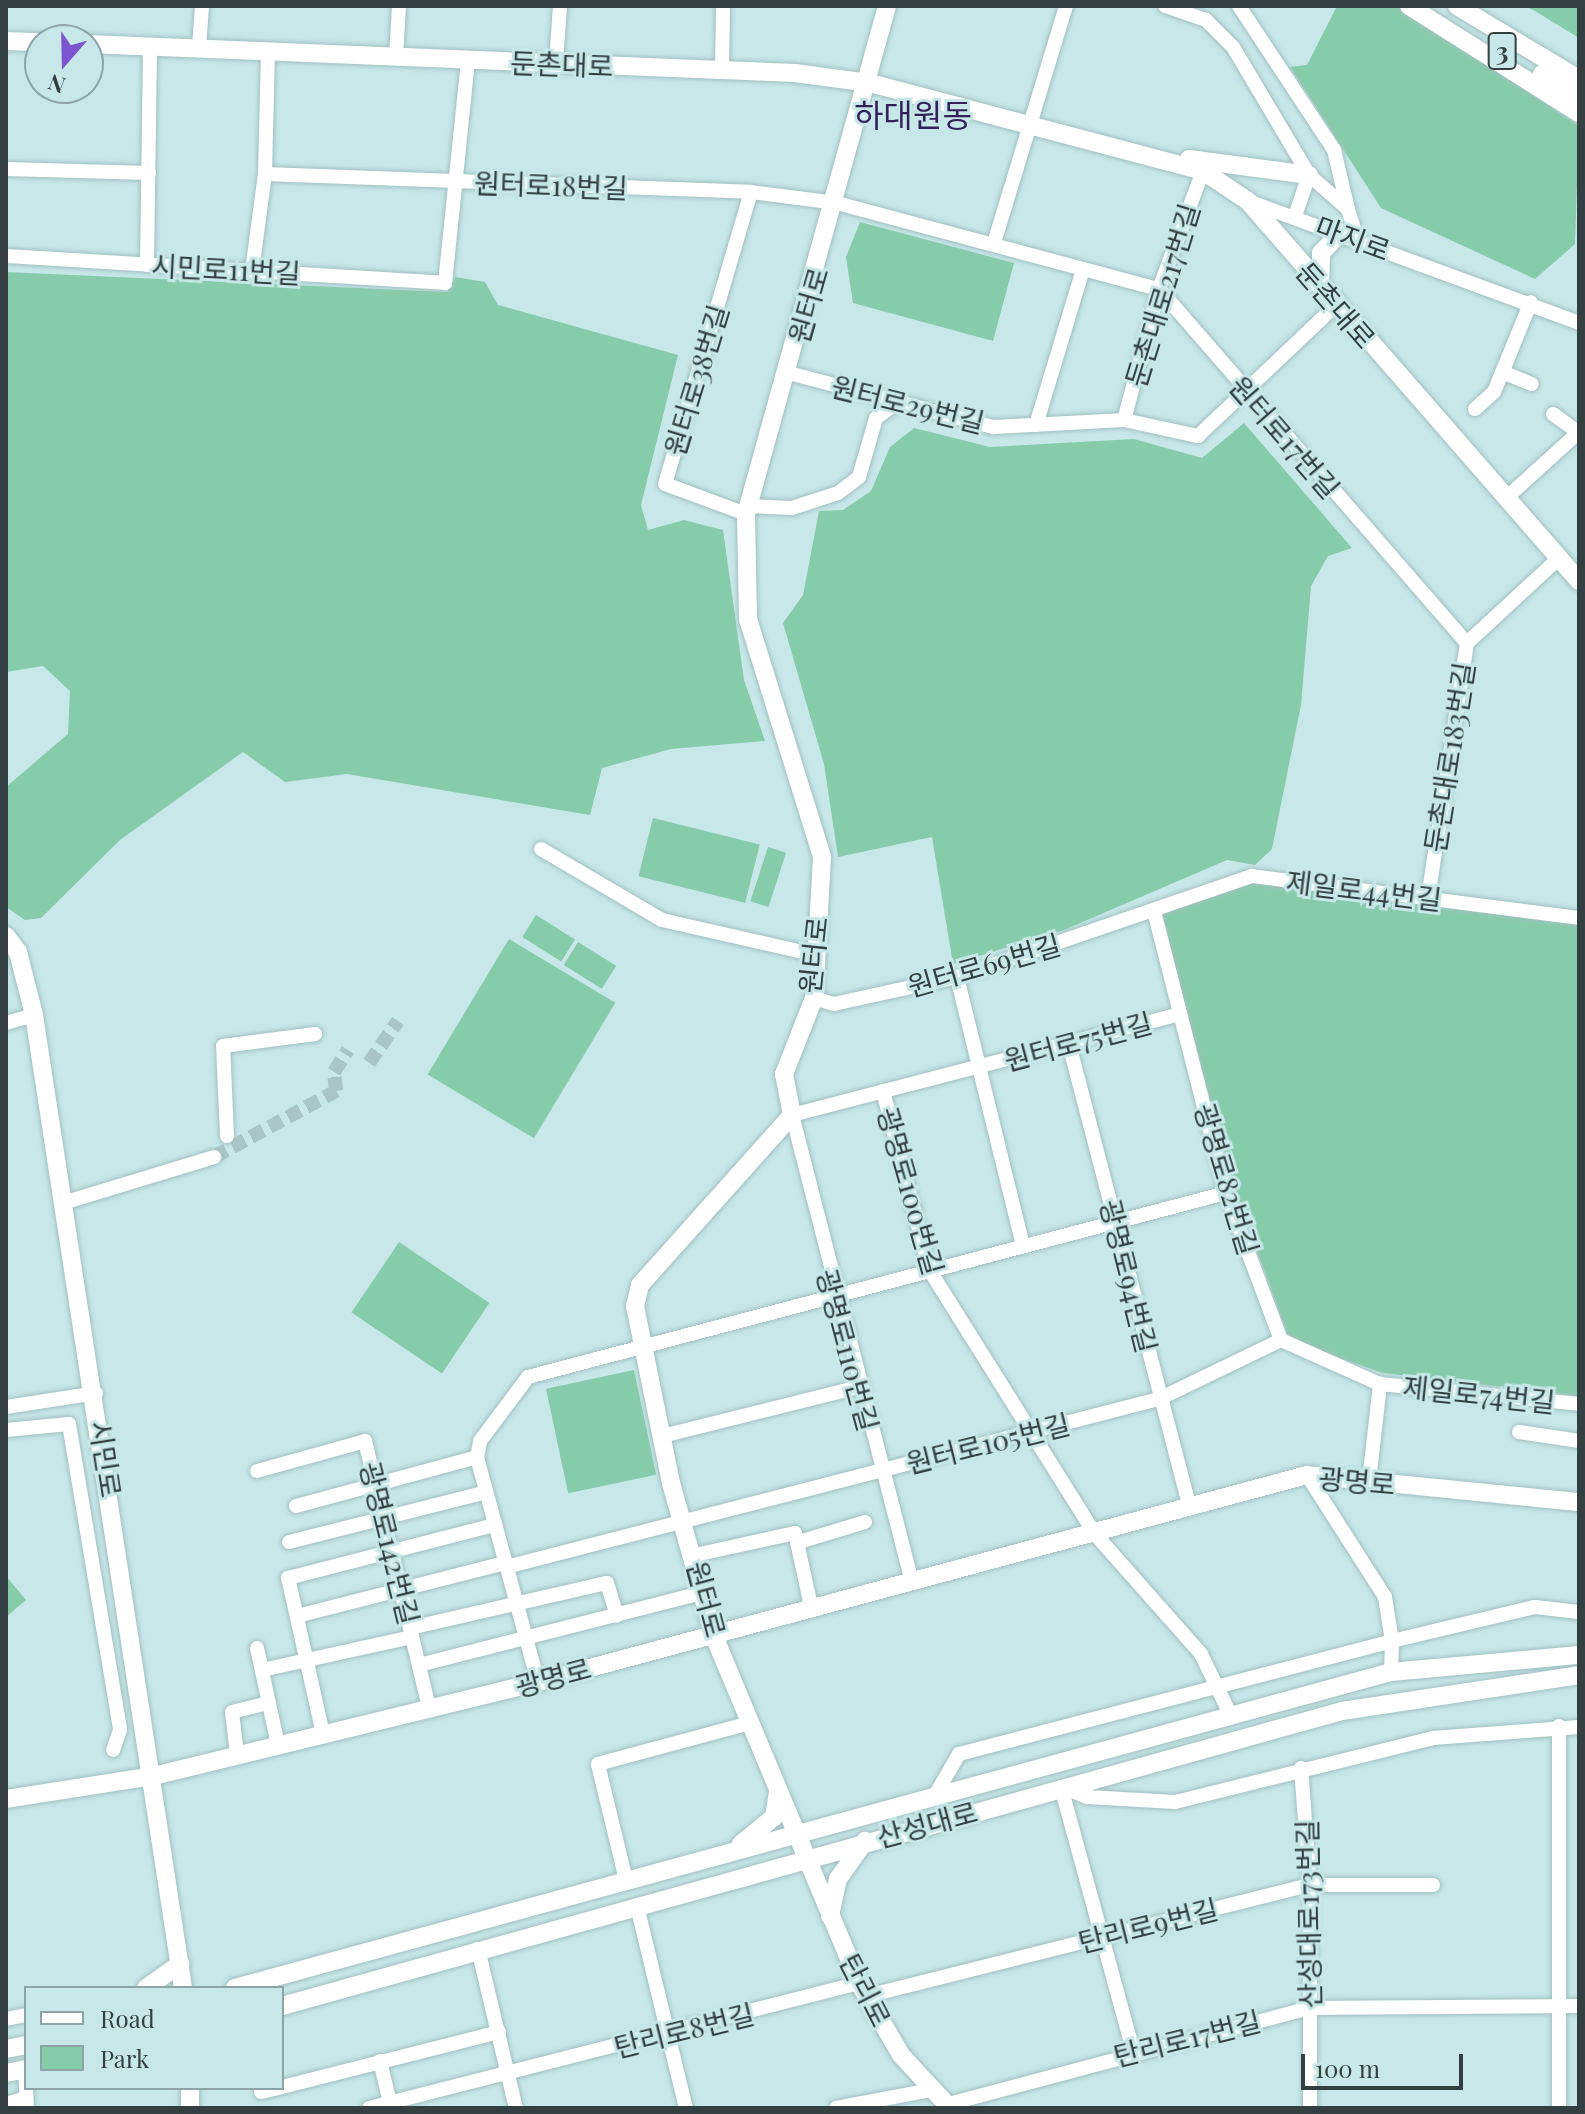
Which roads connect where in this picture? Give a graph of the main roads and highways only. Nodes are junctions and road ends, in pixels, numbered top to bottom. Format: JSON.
{"nodes":[{"id":1,"x":887,"y":6,"type":"edge"},
{"id":2,"x":1409,"y":6,"type":"edge"},
{"id":3,"x":1425,"y":6,"type":"edge"},
{"id":4,"x":1457,"y":6,"type":"edge"},
{"id":5,"x":104,"y":45,"type":"edge"},
{"id":6,"x":1543,"y":58,"type":"junction"},
{"id":7,"x":1579,"y":72,"type":"edge"},
{"id":8,"x":1579,"y":79,"type":"edge"},
{"id":9,"x":870,"y":83,"type":"junction"},
{"id":10,"x":1579,"y":95,"type":"edge"},
{"id":11,"x":1579,"y":113,"type":"edge"},
{"id":12,"x":1156,"y":154,"type":"junction"},
{"id":13,"x":1309,"y":175,"type":"road end"},
{"id":14,"x":1348,"y":236,"type":"road end"},
{"id":15,"x":1320,"y":286,"type":"junction"},
{"id":16,"x":1579,"y":581,"type":"edge"},
{"id":17,"x":6,"y":936,"type":"edge"},
{"id":18,"x":1579,"y":1502,"type":"edge"},
{"id":19,"x":714,"y":1636,"type":"junction"},
{"id":20,"x":1579,"y":1655,"type":"edge"},
{"id":21,"x":1579,"y":1675,"type":"edge"},
{"id":22,"x":153,"y":1776,"type":"junction"},
{"id":23,"x":778,"y":1788,"type":"junction"},
{"id":24,"x":6,"y":1799,"type":"edge"},
{"id":25,"x":798,"y":1835,"type":"junction"},
{"id":26,"x":865,"y":1841,"type":"junction"},
{"id":27,"x":727,"y":1853,"type":"junction"},
{"id":28,"x":804,"y":1858,"type":"junction"},
{"id":29,"x":830,"y":1919,"type":"junction"},
{"id":30,"x":180,"y":1964,"type":"junction"},
{"id":31,"x":149,"y":1986,"type":"edge"},
{"id":32,"x":183,"y":1986,"type":"edge"},
{"id":33,"x":242,"y":1986,"type":"edge"},
{"id":34,"x":284,"y":2005,"type":"edge"},
{"id":35,"x":948,"y":2106,"type":"edge"}],
"edges":[{"from":1,"to":9,"type":"main road"},
{"from":2,"to":11,"type":"main road"},
{"from":3,"to":10,"type":"main road","number":"3"},
{"from":4,"to":6,"type":"main road","number":"3"},
{"from":5,"to":9,"type":"main road","name":"둔촌대로"},
{"from":6,"to":7,"type":"main road"},
{"from":6,"to":8,"type":"main road","number":"3"},
{"from":9,"to":12,"type":"main road","name":"둔촌대로"},
{"from":9,"to":19,"type":"main road","name":"원터로"},
{"from":12,"to":13,"type":"main road"},
{"from":12,"to":15,"type":"main road","name":"둔촌대로"},
{"from":14,"to":15,"type":"main road"},
{"from":15,"to":16,"type":"main road","name":"둔촌대로"},
{"from":17,"to":22,"type":"main road","name":"시민로"},
{"from":18,"to":19,"type":"main road","name":"광명로"},
{"from":19,"to":22,"type":"main road","name":"광명로"},
{"from":19,"to":23,"type":"main road","name":"원터로"},
{"from":20,"to":25,"type":"main road","name":"산성대로"},
{"from":21,"to":26,"type":"main road","name":"산성대로"},
{"from":22,"to":24,"type":"main road","name":"광명로"},
{"from":22,"to":30,"type":"main road","name":"시민로"},
{"from":23,"to":25,"type":"main road","name":"원터로"},
{"from":23,"to":27,"type":"main road"},
{"from":25,"to":27,"type":"main road","name":"산성대로"},
{"from":25,"to":28,"type":"main road","name":"원터로"},
{"from":26,"to":28,"type":"main road","name":"산성대로"},
{"from":26,"to":29,"type":"main road"},
{"from":27,"to":33,"type":"main road","name":"산성대로"},
{"from":28,"to":29,"type":"main road","name":"탄리로"},
{"from":28,"to":34,"type":"main road","name":"산성대로"},
{"from":29,"to":35,"type":"main road","name":"탄리로"},
{"from":30,"to":31,"type":"main road"},
{"from":30,"to":32,"type":"main road","name":"시민로"}]}
